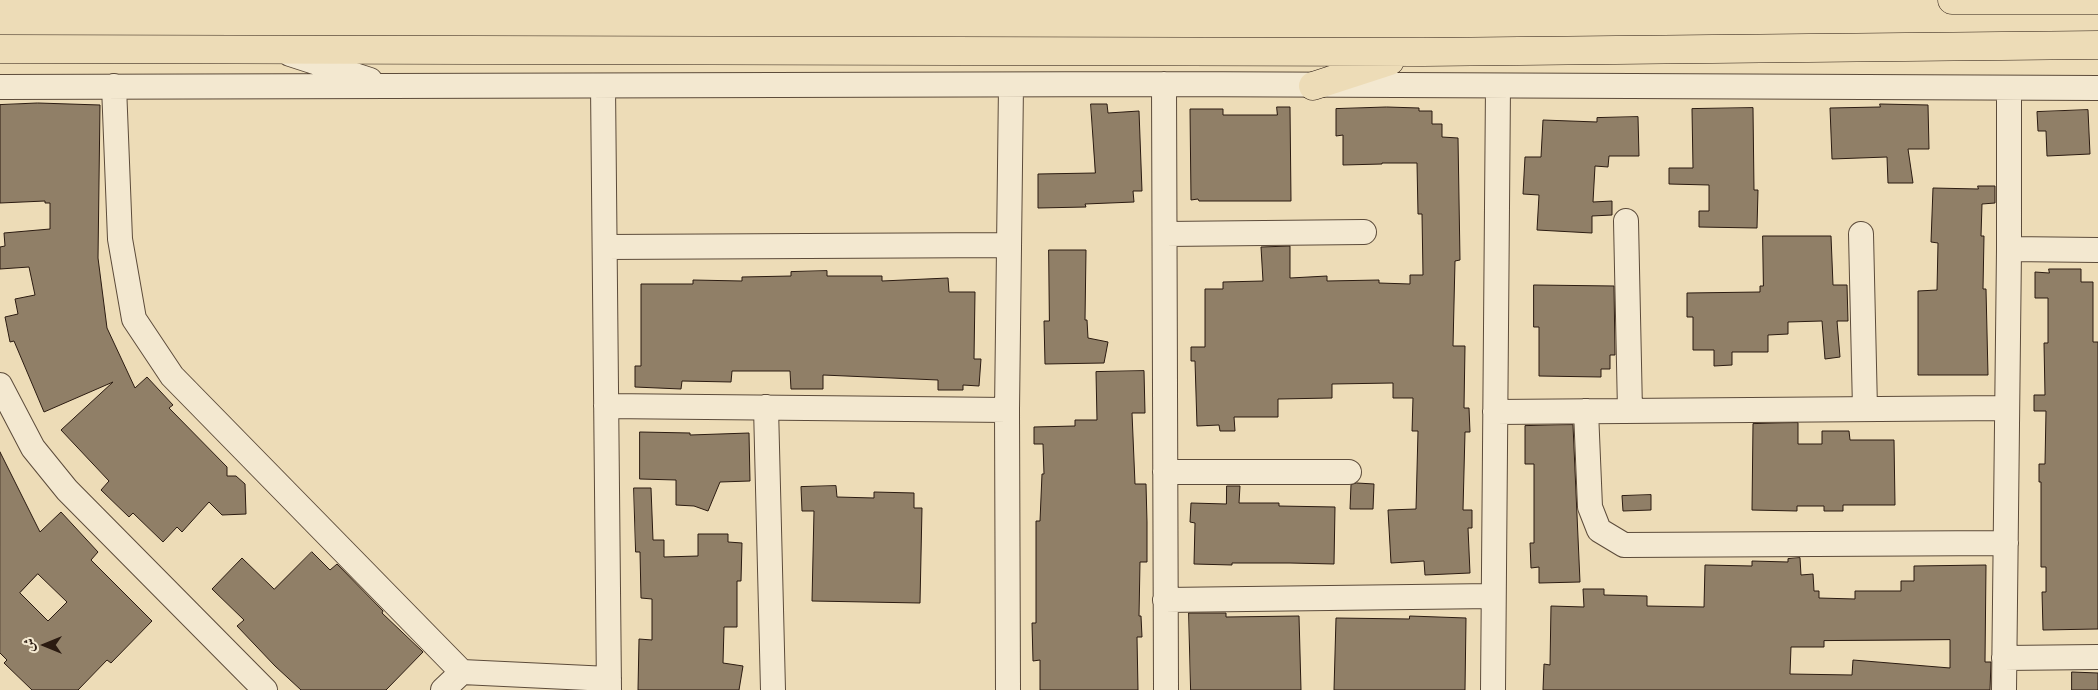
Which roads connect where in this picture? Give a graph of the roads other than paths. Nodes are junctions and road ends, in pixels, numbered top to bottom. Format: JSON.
{"nodes":[{"id":1,"x":1952,"y":0,"type":"edge"},
{"id":2,"x":1967,"y":0,"type":"edge"},
{"id":3,"x":2098,"y":0,"type":"edge"},
{"id":4,"x":2053,"y":45,"type":"junction"},
{"id":5,"x":2098,"y":45,"type":"edge"},
{"id":6,"x":0,"y":49,"type":"edge"},
{"id":7,"x":278,"y":51,"type":"junction"},
{"id":8,"x":1423,"y":52,"type":"junction"},
{"id":9,"x":2098,"y":59,"type":"edge"},
{"id":10,"x":1011,"y":84,"type":"junction"},
{"id":11,"x":1164,"y":84,"type":"junction"},
{"id":12,"x":114,"y":86,"type":"junction"},
{"id":13,"x":388,"y":86,"type":"junction"},
{"id":14,"x":603,"y":86,"type":"junction"},
{"id":15,"x":1313,"y":86,"type":"junction"},
{"id":16,"x":1498,"y":86,"type":"junction"},
{"id":17,"x":0,"y":87,"type":"edge"},
{"id":18,"x":2009,"y":88,"type":"junction"},
{"id":19,"x":2098,"y":88,"type":"edge"},
{"id":20,"x":1626,"y":221,"type":"dead end"},
{"id":21,"x":1364,"y":232,"type":"dead end"},
{"id":22,"x":1164,"y":234,"type":"junction"},
{"id":23,"x":1861,"y":234,"type":"dead end"},
{"id":24,"x":1008,"y":245,"type":"junction"},
{"id":25,"x":605,"y":247,"type":"junction"},
{"id":26,"x":2009,"y":249,"type":"junction"},
{"id":27,"x":2098,"y":250,"type":"edge"},
{"id":28,"x":0,"y":385,"type":"edge"},
{"id":29,"x":606,"y":406,"type":"junction"},
{"id":30,"x":766,"y":407,"type":"junction"},
{"id":31,"x":2008,"y":408,"type":"junction"},
{"id":32,"x":1865,"y":409,"type":"junction"},
{"id":33,"x":1007,"y":410,"type":"junction"},
{"id":34,"x":1586,"y":411,"type":"junction"},
{"id":35,"x":1630,"y":411,"type":"junction"},
{"id":36,"x":1495,"y":412,"type":"junction"},
{"id":37,"x":1165,"y":472,"type":"junction"},
{"id":38,"x":1349,"y":472,"type":"dead end"},
{"id":39,"x":2006,"y":543,"type":"junction"},
{"id":40,"x":1494,"y":596,"type":"junction"},
{"id":41,"x":1165,"y":600,"type":"junction"},
{"id":42,"x":2098,"y":657,"type":"edge"},
{"id":43,"x":2004,"y":658,"type":"junction"},
{"id":44,"x":462,"y":672,"type":"junction"},
{"id":45,"x":609,"y":685,"type":"edge"},
{"id":46,"x":264,"y":690,"type":"edge"},
{"id":47,"x":442,"y":690,"type":"edge"},
{"id":48,"x":773,"y":690,"type":"edge"},
{"id":49,"x":1008,"y":690,"type":"edge"},
{"id":50,"x":1166,"y":690,"type":"edge"},
{"id":51,"x":1493,"y":690,"type":"edge"},
{"id":52,"x":2004,"y":690,"type":"edge"}],
"edges":[{"from":1,"to":2,"type":"main road"},
{"from":2,"to":3,"type":"main road"},
{"from":4,"to":5,"type":"main road"},
{"from":4,"to":8,"type":"main road"},
{"from":4,"to":9,"type":"main road"},
{"from":6,"to":7,"type":"main road"},
{"from":7,"to":8,"type":"main road"},
{"from":7,"to":13,"type":"street"},
{"from":8,"to":15,"type":"main road"},
{"from":10,"to":11,"type":"street"},
{"from":10,"to":14,"type":"street"},
{"from":10,"to":24,"type":"street"},
{"from":11,"to":15,"type":"street"},
{"from":11,"to":22,"type":"street"},
{"from":12,"to":13,"type":"street"},
{"from":12,"to":17,"type":"street"},
{"from":12,"to":44,"type":"street"},
{"from":13,"to":14,"type":"street"},
{"from":14,"to":25,"type":"street"},
{"from":15,"to":16,"type":"street"},
{"from":16,"to":18,"type":"street"},
{"from":16,"to":36,"type":"street"},
{"from":18,"to":19,"type":"street"},
{"from":18,"to":26,"type":"street"},
{"from":20,"to":35,"type":"street"},
{"from":21,"to":22,"type":"street"},
{"from":22,"to":37,"type":"street"},
{"from":23,"to":32,"type":"street"},
{"from":24,"to":25,"type":"street"},
{"from":24,"to":33,"type":"street"},
{"from":25,"to":29,"type":"street"},
{"from":26,"to":27,"type":"street"},
{"from":26,"to":31,"type":"street"},
{"from":28,"to":46,"type":"street"},
{"from":29,"to":30,"type":"street"},
{"from":29,"to":45,"type":"street"},
{"from":30,"to":33,"type":"street"},
{"from":30,"to":48,"type":"street"},
{"from":31,"to":32,"type":"street"},
{"from":31,"to":39,"type":"street"},
{"from":32,"to":35,"type":"street"},
{"from":33,"to":49,"type":"street"},
{"from":34,"to":35,"type":"street"},
{"from":34,"to":36,"type":"street"},
{"from":34,"to":39,"type":"street"},
{"from":36,"to":40,"type":"street"},
{"from":37,"to":38,"type":"street"},
{"from":37,"to":41,"type":"street"},
{"from":39,"to":43,"type":"street"},
{"from":40,"to":41,"type":"street"},
{"from":40,"to":51,"type":"street"},
{"from":41,"to":50,"type":"street"},
{"from":42,"to":43,"type":"street"},
{"from":43,"to":52,"type":"street"},
{"from":44,"to":45,"type":"street"},
{"from":44,"to":47,"type":"street"}]}
